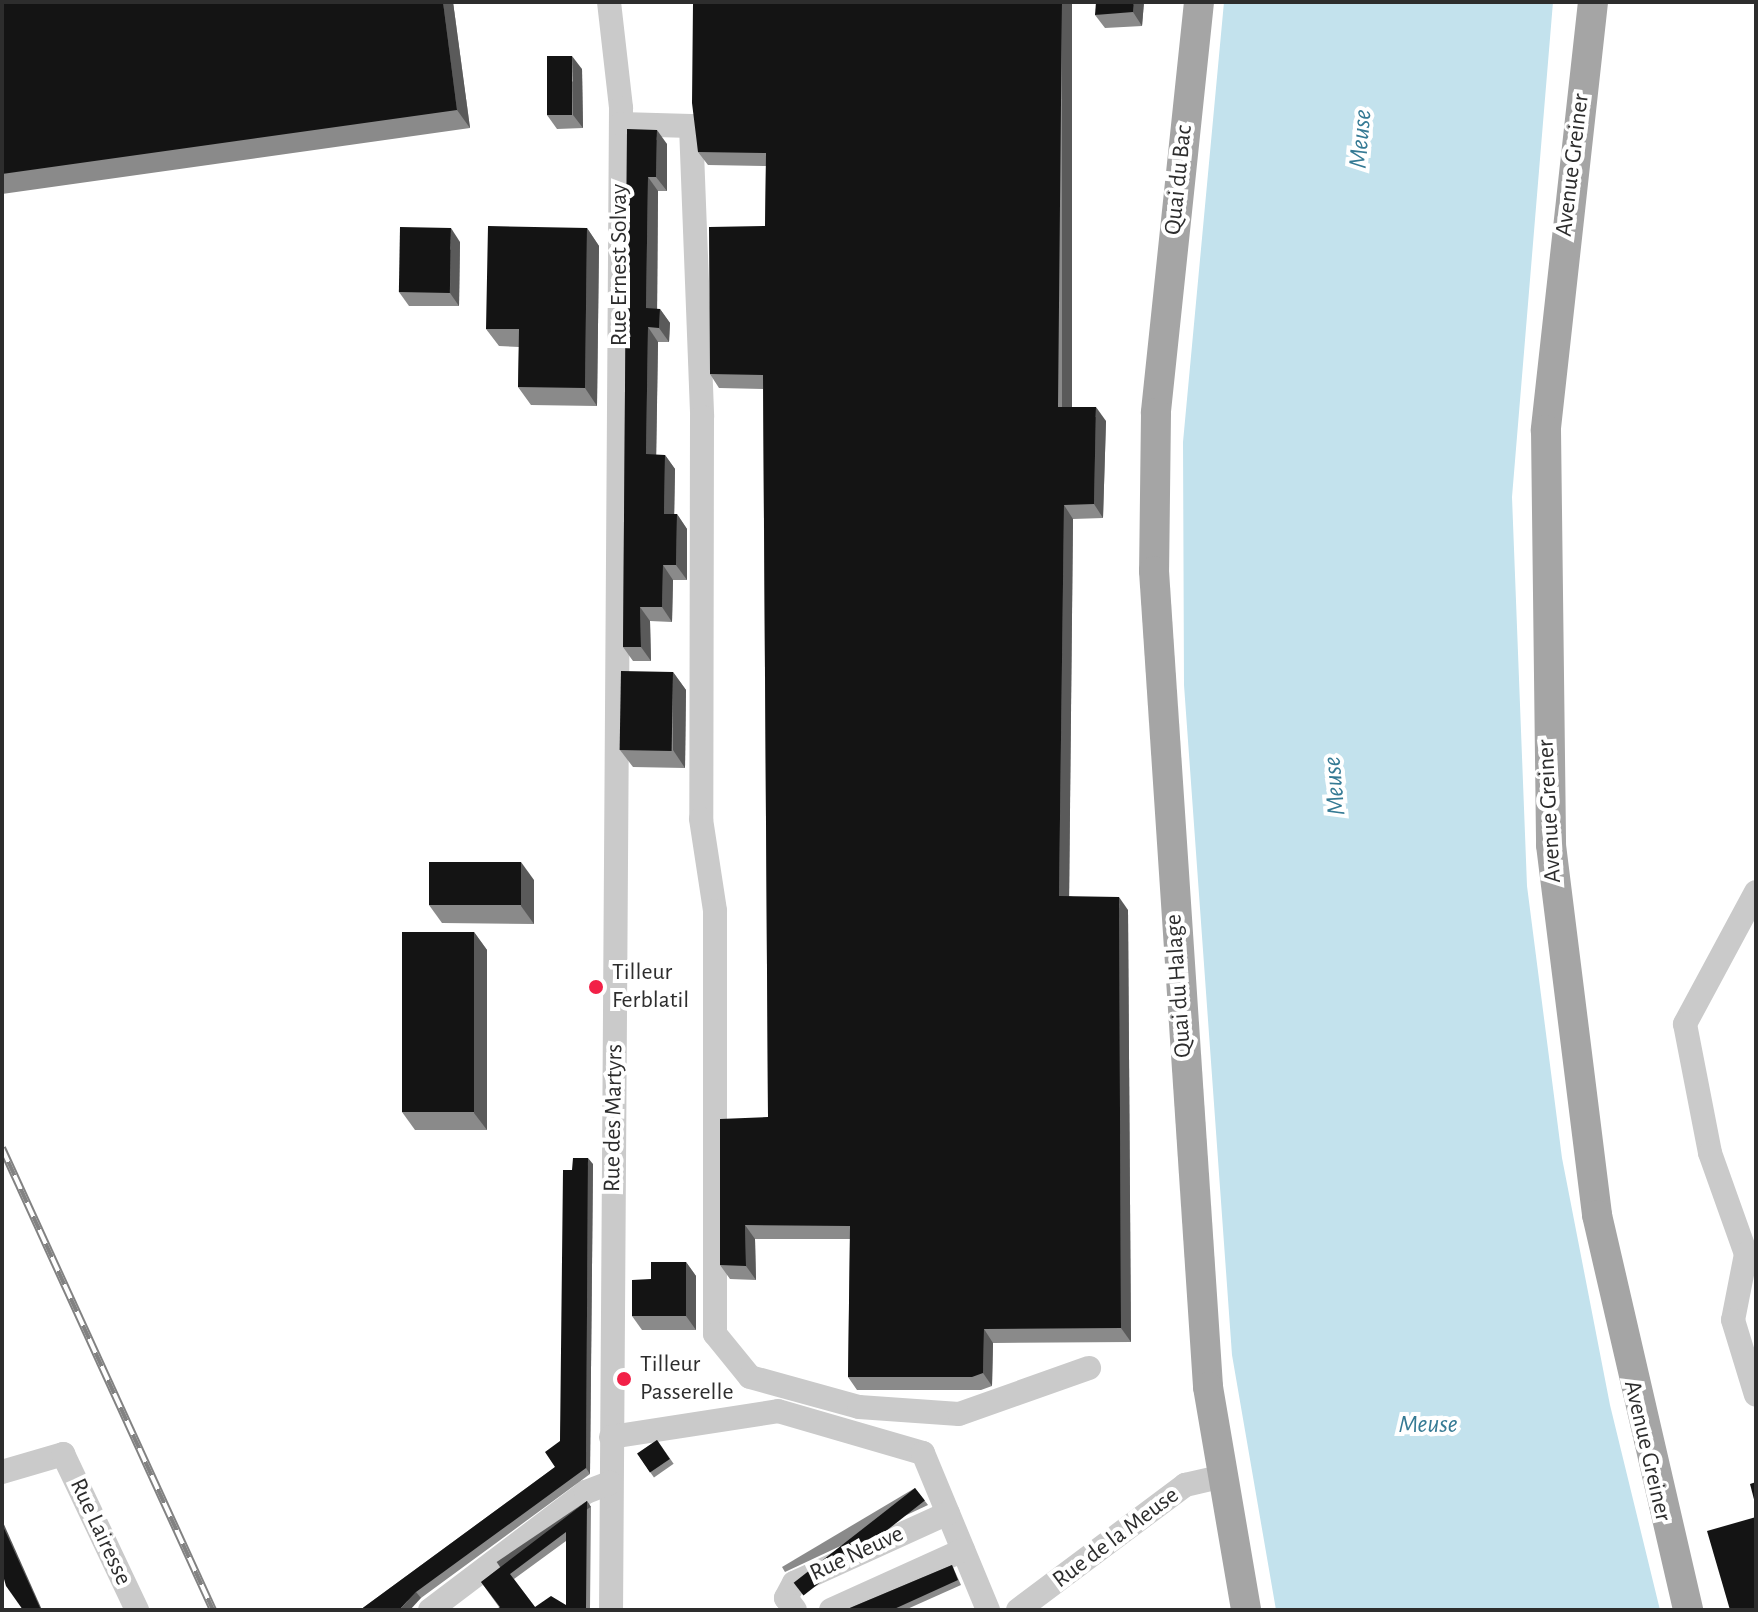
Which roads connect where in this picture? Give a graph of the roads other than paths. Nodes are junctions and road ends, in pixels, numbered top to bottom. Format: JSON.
{"nodes":[{"id":1,"x":609,"y":2,"type":"edge"},
{"id":2,"x":1199,"y":2,"type":"edge"},
{"id":3,"x":1593,"y":2,"type":"edge"},
{"id":4,"x":621,"y":124,"type":"junction"},
{"id":5,"x":1160,"y":358,"type":"joint"},
{"id":6,"x":618,"y":529,"type":"joint"},
{"id":7,"x":1756,"y":892,"type":"edge"},
{"id":8,"x":1089,"y":1368,"type":"dead end"},
{"id":9,"x":1756,"y":1395,"type":"edge"},
{"id":10,"x":611,"y":1437,"type":"junction"},
{"id":11,"x":2,"y":1472,"type":"edge"},
{"id":12,"x":1219,"y":1477,"type":"junction"},
{"id":13,"x":610,"y":1483,"type":"junction"},
{"id":14,"x":948,"y":1513,"type":"junction"},
{"id":15,"x":963,"y":1550,"type":"junction"},
{"id":16,"x":137,"y":1610,"type":"edge"},
{"id":17,"x":430,"y":1610,"type":"edge"},
{"id":18,"x":611,"y":1610,"type":"edge"},
{"id":19,"x":795,"y":1610,"type":"edge"},
{"id":20,"x":831,"y":1610,"type":"edge"},
{"id":21,"x":988,"y":1610,"type":"edge"},
{"id":22,"x":1018,"y":1610,"type":"edge"},
{"id":23,"x":1246,"y":1610,"type":"edge"},
{"id":24,"x":1688,"y":1610,"type":"edge"}],
"edges":[{"from":1,"to":4,"type":"street","name":"Rue Ernest Solvay"},
{"from":2,"to":5,"type":"main road","name":"Quai du Bac"},
{"from":3,"to":24,"type":"main road","name":"Avenue Greiner"},
{"from":4,"to":6,"type":"street","name":"Rue Ernest Solvay"},
{"from":4,"to":8,"type":"street"},
{"from":5,"to":12,"type":"main road","name":"Quai du Halage"},
{"from":6,"to":10,"type":"street","name":"Rue des Martyrs"},
{"from":7,"to":9,"type":"street"},
{"from":10,"to":13,"type":"street","name":"Rue des Martyrs"},
{"from":10,"to":14,"type":"street"},
{"from":11,"to":16,"type":"street","name":"Rue Lairesse"},
{"from":12,"to":22,"type":"street","name":"Rue de la Meuse"},
{"from":12,"to":23,"type":"main road","name":"Quai du Halage"},
{"from":13,"to":17,"type":"street"},
{"from":13,"to":18,"type":"street","name":"Rue des Martyrs"},
{"from":14,"to":15,"type":"street"},
{"from":14,"to":19,"type":"street","name":"Rue Neuve"},
{"from":15,"to":20,"type":"street","name":"Rue Neuve"},
{"from":15,"to":21,"type":"street"}]}
